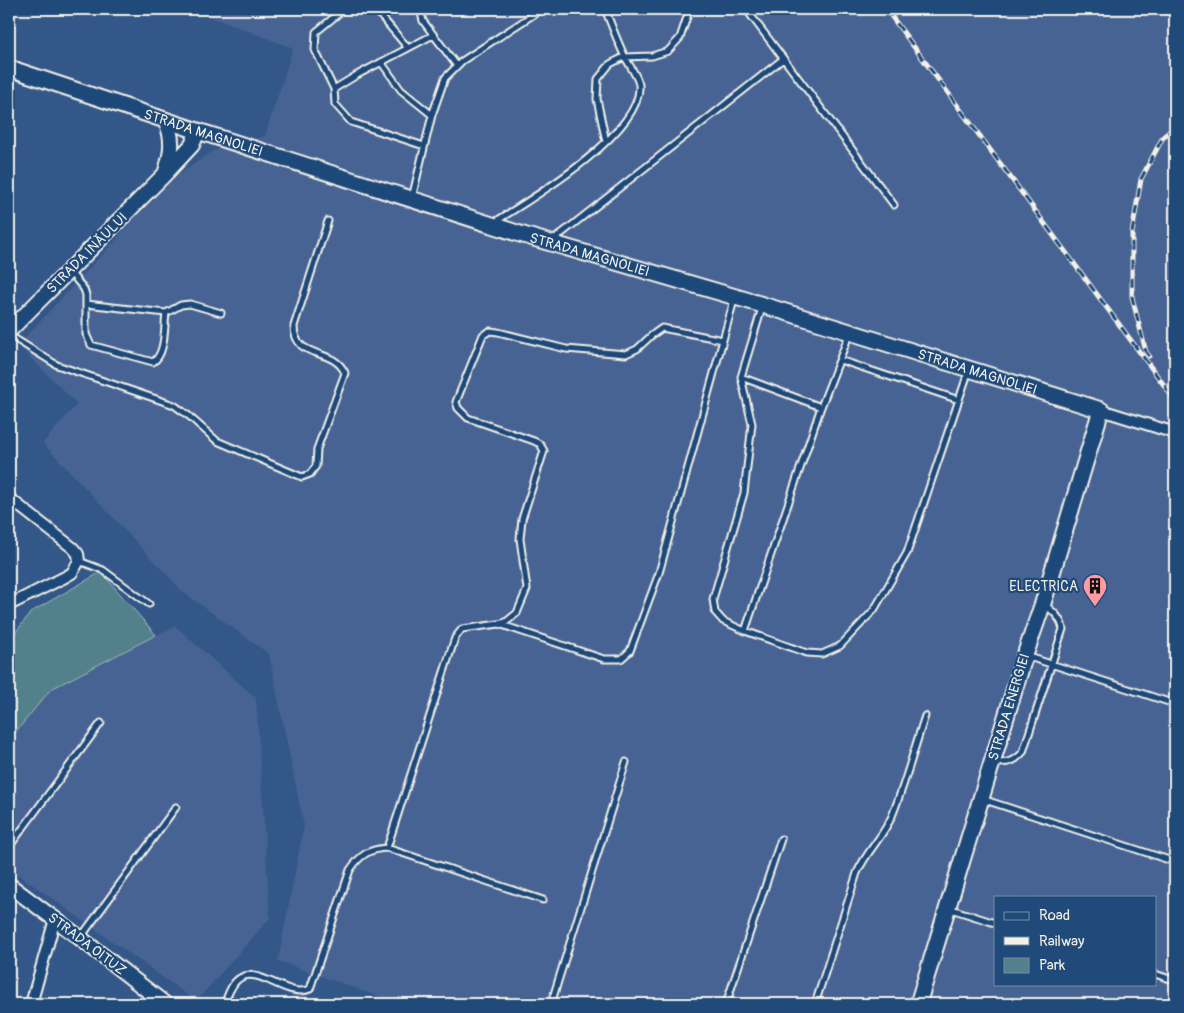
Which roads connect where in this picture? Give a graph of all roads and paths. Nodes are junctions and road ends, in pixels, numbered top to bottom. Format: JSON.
{"nodes":[{"id":1,"x":344,"y":9,"type":"edge"},
{"id":2,"x":375,"y":9,"type":"edge"},
{"id":3,"x":420,"y":9,"type":"edge"},
{"id":4,"x":540,"y":9,"type":"edge"},
{"id":5,"x":605,"y":9,"type":"edge"},
{"id":6,"x":746,"y":9,"type":"edge"},
{"id":7,"x":688,"y":14,"type":"dead end"},
{"id":8,"x":434,"y":35,"type":"junction"},
{"id":9,"x":408,"y":48,"type":"junction"},
{"id":10,"x":624,"y":56,"type":"junction"},
{"id":11,"x":783,"y":59,"type":"junction"},
{"id":12,"x":382,"y":62,"type":"junction"},
{"id":13,"x":457,"y":66,"type":"junction"},
{"id":14,"x":9,"y":68,"type":"edge"},
{"id":15,"x":334,"y":90,"type":"junction"},
{"id":16,"x":432,"y":115,"type":"junction"},
{"id":17,"x":165,"y":120,"type":"junction"},
{"id":18,"x":198,"y":131,"type":"junction"},
{"id":19,"x":606,"y":142,"type":"junction"},
{"id":20,"x":424,"y":146,"type":"junction"},
{"id":21,"x":165,"y":174,"type":"junction"},
{"id":22,"x":412,"y":199,"type":"junction"},
{"id":23,"x":894,"y":205,"type":"dead end"},
{"id":24,"x":328,"y":221,"type":"dead end"},
{"id":25,"x":491,"y":224,"type":"junction"},
{"id":26,"x":550,"y":242,"type":"junction"},
{"id":27,"x":68,"y":271,"type":"junction"},
{"id":28,"x":735,"y":297,"type":"junction"},
{"id":29,"x":86,"y":304,"type":"junction"},
{"id":30,"x":763,"y":305,"type":"junction"},
{"id":31,"x":166,"y":313,"type":"junction"},
{"id":32,"x":221,"y":313,"type":"dead end"},
{"id":33,"x":9,"y":331,"type":"edge"},
{"id":34,"x":850,"y":332,"type":"junction"},
{"id":35,"x":9,"y":335,"type":"edge"},
{"id":36,"x":722,"y":340,"type":"junction"},
{"id":37,"x":840,"y":360,"type":"junction"},
{"id":38,"x":969,"y":369,"type":"junction"},
{"id":39,"x":741,"y":377,"type":"junction"},
{"id":40,"x":959,"y":400,"type":"junction"},
{"id":41,"x":821,"y":406,"type":"junction"},
{"id":42,"x":1100,"y":410,"type":"junction"},
{"id":43,"x":1175,"y":433,"type":"edge"},
{"id":44,"x":9,"y":498,"type":"edge"},
{"id":45,"x":79,"y":561,"type":"junction"},
{"id":46,"x":1043,"y":603,"type":"junction"},
{"id":47,"x":149,"y":604,"type":"dead end"},
{"id":48,"x":9,"y":605,"type":"edge"},
{"id":49,"x":499,"y":624,"type":"junction"},
{"id":50,"x":745,"y":631,"type":"junction"},
{"id":51,"x":1025,"y":655,"type":"junction"},
{"id":52,"x":1052,"y":664,"type":"junction"},
{"id":53,"x":1175,"y":704,"type":"edge"},
{"id":54,"x":925,"y":716,"type":"dead end"},
{"id":55,"x":101,"y":723,"type":"dead end"},
{"id":56,"x":626,"y":762,"type":"dead end"},
{"id":57,"x":992,"y":763,"type":"junction"},
{"id":58,"x":981,"y":799,"type":"junction"},
{"id":59,"x":176,"y":807,"type":"dead end"},
{"id":60,"x":781,"y":839,"type":"dead end"},
{"id":61,"x":9,"y":847,"type":"edge"},
{"id":62,"x":387,"y":848,"type":"junction"},
{"id":63,"x":1175,"y":862,"type":"edge"},
{"id":64,"x":9,"y":886,"type":"edge"},
{"id":65,"x":543,"y":900,"type":"dead end"},
{"id":66,"x":948,"y":908,"type":"junction"},
{"id":67,"x":55,"y":919,"type":"junction"},
{"id":68,"x":994,"y":923,"type":"edge"},
{"id":69,"x":80,"y":938,"type":"junction"},
{"id":70,"x":1156,"y":974,"type":"edge"},
{"id":71,"x":1170,"y":979,"type":"dead end"},
{"id":72,"x":31,"y":1004,"type":"edge"},
{"id":73,"x":165,"y":1004,"type":"edge"},
{"id":74,"x":224,"y":1004,"type":"edge"},
{"id":75,"x":551,"y":1004,"type":"edge"},
{"id":76,"x":726,"y":1004,"type":"edge"},
{"id":77,"x":815,"y":1004,"type":"edge"},
{"id":78,"x":918,"y":1004,"type":"edge"}],
"edges":[{"from":1,"to":15,"type":"lane"},
{"from":2,"to":9,"type":"lane"},
{"from":3,"to":8,"type":"lane"},
{"from":4,"to":13,"type":"lane"},
{"from":5,"to":10,"type":"lane"},
{"from":6,"to":11,"type":"lane"},
{"from":7,"to":10,"type":"lane"},
{"from":8,"to":9,"type":"lane"},
{"from":8,"to":13,"type":"lane"},
{"from":9,"to":12,"type":"lane"},
{"from":10,"to":19,"type":"lane"},
{"from":10,"to":19,"type":"lane"},
{"from":11,"to":23,"type":"lane"},
{"from":11,"to":26,"type":"lane"},
{"from":12,"to":15,"type":"lane"},
{"from":12,"to":16,"type":"lane"},
{"from":13,"to":16,"type":"lane"},
{"from":14,"to":17,"type":"main road","name":"STRADA MAGNOLIEI"},
{"from":15,"to":20,"type":"lane"},
{"from":16,"to":20,"type":"lane"},
{"from":17,"to":18,"type":"main road","name":"STRADA MAGNOLIEI"},
{"from":17,"to":21,"type":"street","name":"STRADA INĂULUI"},
{"from":18,"to":21,"type":"street","name":"STRADA INĂULUI"},
{"from":18,"to":22,"type":"main road","name":"STRADA MAGNOLIEI"},
{"from":19,"to":25,"type":"lane"},
{"from":20,"to":22,"type":"lane"},
{"from":21,"to":27,"type":"street","name":"STRADA INĂULUI"},
{"from":22,"to":25,"type":"main road","name":"STRADA MAGNOLIEI"},
{"from":24,"to":35,"type":"lane"},
{"from":25,"to":26,"type":"main road","name":"STRADA MAGNOLIEI"},
{"from":26,"to":28,"type":"main road","name":"STRADA MAGNOLIEI"},
{"from":27,"to":29,"type":"lane"},
{"from":27,"to":33,"type":"street","name":"STRADA INĂULUI"},
{"from":28,"to":30,"type":"main road","name":"STRADA MAGNOLIEI"},
{"from":28,"to":36,"type":"lane"},
{"from":29,"to":31,"type":"lane"},
{"from":29,"to":31,"type":"lane"},
{"from":30,"to":34,"type":"main road","name":"STRADA MAGNOLIEI"},
{"from":30,"to":39,"type":"lane"},
{"from":31,"to":32,"type":"lane"},
{"from":34,"to":37,"type":"lane"},
{"from":34,"to":38,"type":"main road","name":"STRADA MAGNOLIEI"},
{"from":36,"to":49,"type":"lane"},
{"from":36,"to":49,"type":"lane"},
{"from":37,"to":40,"type":"lane"},
{"from":37,"to":41,"type":"lane"},
{"from":38,"to":40,"type":"lane"},
{"from":38,"to":42,"type":"main road","name":"STRADA MAGNOLIEI"},
{"from":39,"to":41,"type":"lane"},
{"from":39,"to":50,"type":"lane"},
{"from":40,"to":50,"type":"lane"},
{"from":41,"to":50,"type":"lane"},
{"from":42,"to":43,"type":"street","name":"STRADA MAGNOLIEI"},
{"from":42,"to":46,"type":"main road","name":"STRADA ENERGIEI"},
{"from":44,"to":45,"type":"street"},
{"from":45,"to":47,"type":"lane"},
{"from":45,"to":48,"type":"street"},
{"from":46,"to":51,"type":"main road","name":"STRADA ENERGIEI"},
{"from":46,"to":52,"type":"lane"},
{"from":49,"to":62,"type":"lane"},
{"from":51,"to":52,"type":"lane"},
{"from":51,"to":57,"type":"main road","name":"STRADA ENERGIEI"},
{"from":52,"to":53,"type":"lane"},
{"from":52,"to":57,"type":"lane"},
{"from":54,"to":77,"type":"lane"},
{"from":55,"to":61,"type":"lane"},
{"from":56,"to":75,"type":"lane"},
{"from":57,"to":58,"type":"main road","name":"STRADA ENERGIEI"},
{"from":58,"to":63,"type":"lane"},
{"from":58,"to":66,"type":"main road","name":"STRADA ENERGIEI"},
{"from":59,"to":69,"type":"lane"},
{"from":60,"to":76,"type":"lane"},
{"from":62,"to":65,"type":"lane"},
{"from":62,"to":74,"type":"lane"},
{"from":64,"to":67,"type":"street","name":"STRADA OITUZ"},
{"from":66,"to":68,"type":"lane"},
{"from":66,"to":78,"type":"main road","name":"STRADA ENERGIEI"},
{"from":67,"to":69,"type":"street","name":"STRADA OITUZ"},
{"from":67,"to":72,"type":"street"},
{"from":69,"to":73,"type":"street","name":"STRADA OITUZ"},
{"from":70,"to":71,"type":"lane"}]}
